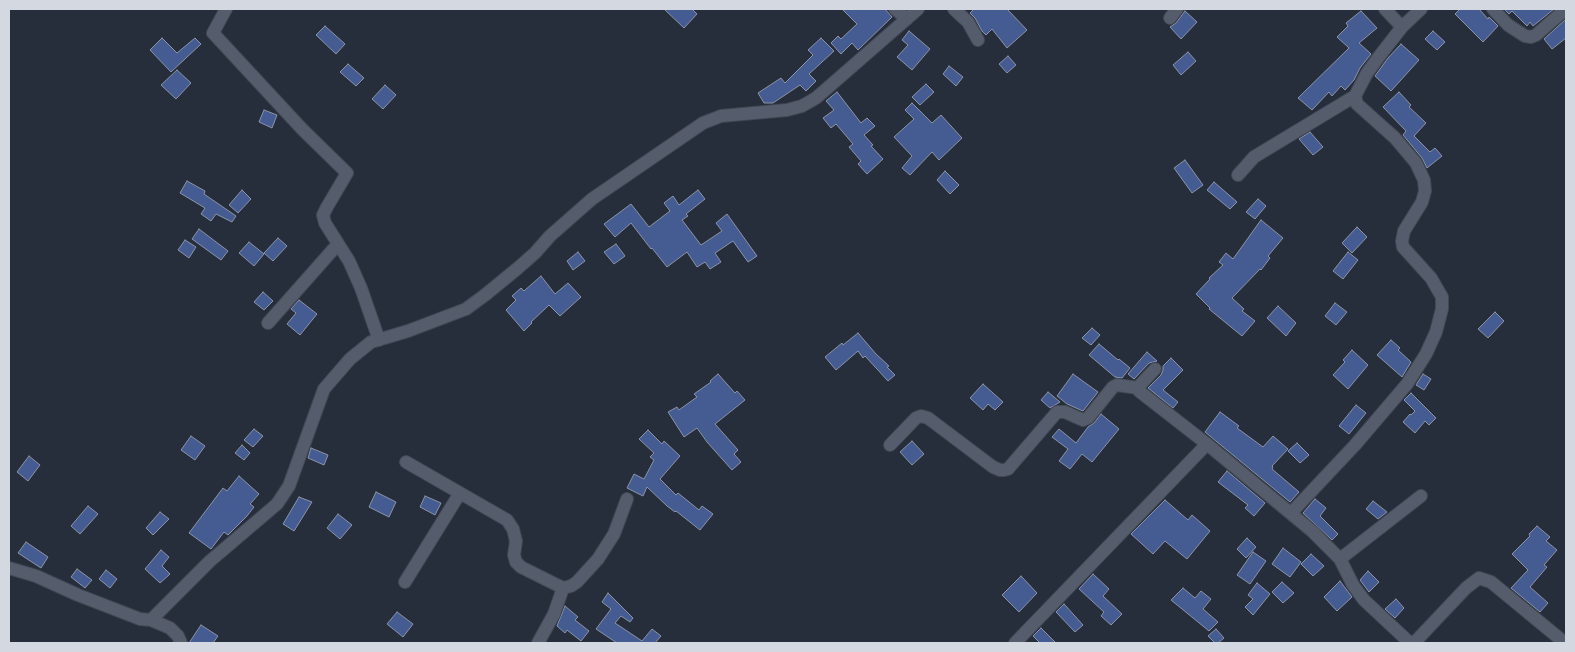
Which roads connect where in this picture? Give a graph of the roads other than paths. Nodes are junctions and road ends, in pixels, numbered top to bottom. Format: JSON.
{"nodes":[{"id":1,"x":226,"y":9,"type":"edge"},
{"id":2,"x":895,"y":9,"type":"edge"},
{"id":3,"x":918,"y":9,"type":"edge"},
{"id":4,"x":954,"y":9,"type":"edge"},
{"id":5,"x":1386,"y":9,"type":"edge"},
{"id":6,"x":1421,"y":9,"type":"edge"},
{"id":7,"x":1493,"y":9,"type":"edge"},
{"id":8,"x":1560,"y":14,"type":"dead end"},
{"id":9,"x":907,"y":19,"type":"junction"},
{"id":10,"x":1402,"y":27,"type":"junction"},
{"id":11,"x":978,"y":40,"type":"dead end"},
{"id":12,"x":1355,"y":96,"type":"junction"},
{"id":13,"x":1238,"y":175,"type":"dead end"},
{"id":14,"x":338,"y":244,"type":"junction"},
{"id":15,"x":268,"y":323,"type":"dead end"},
{"id":16,"x":379,"y":340,"type":"junction"},
{"id":17,"x":1155,"y":369,"type":"dead end"},
{"id":18,"x":1138,"y":388,"type":"junction"},
{"id":19,"x":1207,"y":444,"type":"junction"},
{"id":20,"x":890,"y":445,"type":"dead end"},
{"id":21,"x":406,"y":462,"type":"dead end"},
{"id":22,"x":460,"y":492,"type":"junction"},
{"id":23,"x":1422,"y":496,"type":"dead end"},
{"id":24,"x":627,"y":499,"type":"dead end"},
{"id":25,"x":1290,"y":513,"type":"junction"},
{"id":26,"x":1340,"y":559,"type":"junction"},
{"id":27,"x":9,"y":568,"type":"edge"},
{"id":28,"x":405,"y":582,"type":"dead end"},
{"id":29,"x":563,"y":588,"type":"junction"},
{"id":30,"x":151,"y":620,"type":"junction"},
{"id":31,"x":181,"y":643,"type":"edge"},
{"id":32,"x":538,"y":643,"type":"edge"},
{"id":33,"x":1015,"y":643,"type":"edge"},
{"id":34,"x":1412,"y":643,"type":"edge"},
{"id":35,"x":1565,"y":643,"type":"edge"}],
"edges":[{"from":1,"to":14,"type":"street"},
{"from":2,"to":9,"type":"street"},
{"from":3,"to":9,"type":"street"},
{"from":4,"to":11,"type":"street"},
{"from":5,"to":10,"type":"street"},
{"from":6,"to":10,"type":"street"},
{"from":7,"to":8,"type":"street"},
{"from":9,"to":16,"type":"street"},
{"from":10,"to":12,"type":"street"},
{"from":12,"to":13,"type":"street"},
{"from":12,"to":25,"type":"street"},
{"from":14,"to":15,"type":"street"},
{"from":14,"to":16,"type":"street"},
{"from":16,"to":30,"type":"street"},
{"from":17,"to":18,"type":"street"},
{"from":18,"to":19,"type":"street"},
{"from":18,"to":20,"type":"street"},
{"from":19,"to":25,"type":"street"},
{"from":19,"to":33,"type":"street"},
{"from":21,"to":22,"type":"street"},
{"from":22,"to":28,"type":"street"},
{"from":22,"to":29,"type":"street"},
{"from":23,"to":26,"type":"street"},
{"from":24,"to":29,"type":"street"},
{"from":25,"to":26,"type":"street"},
{"from":26,"to":34,"type":"street"},
{"from":27,"to":30,"type":"street"},
{"from":29,"to":32,"type":"street"},
{"from":30,"to":31,"type":"street"},
{"from":34,"to":35,"type":"street"}]}
